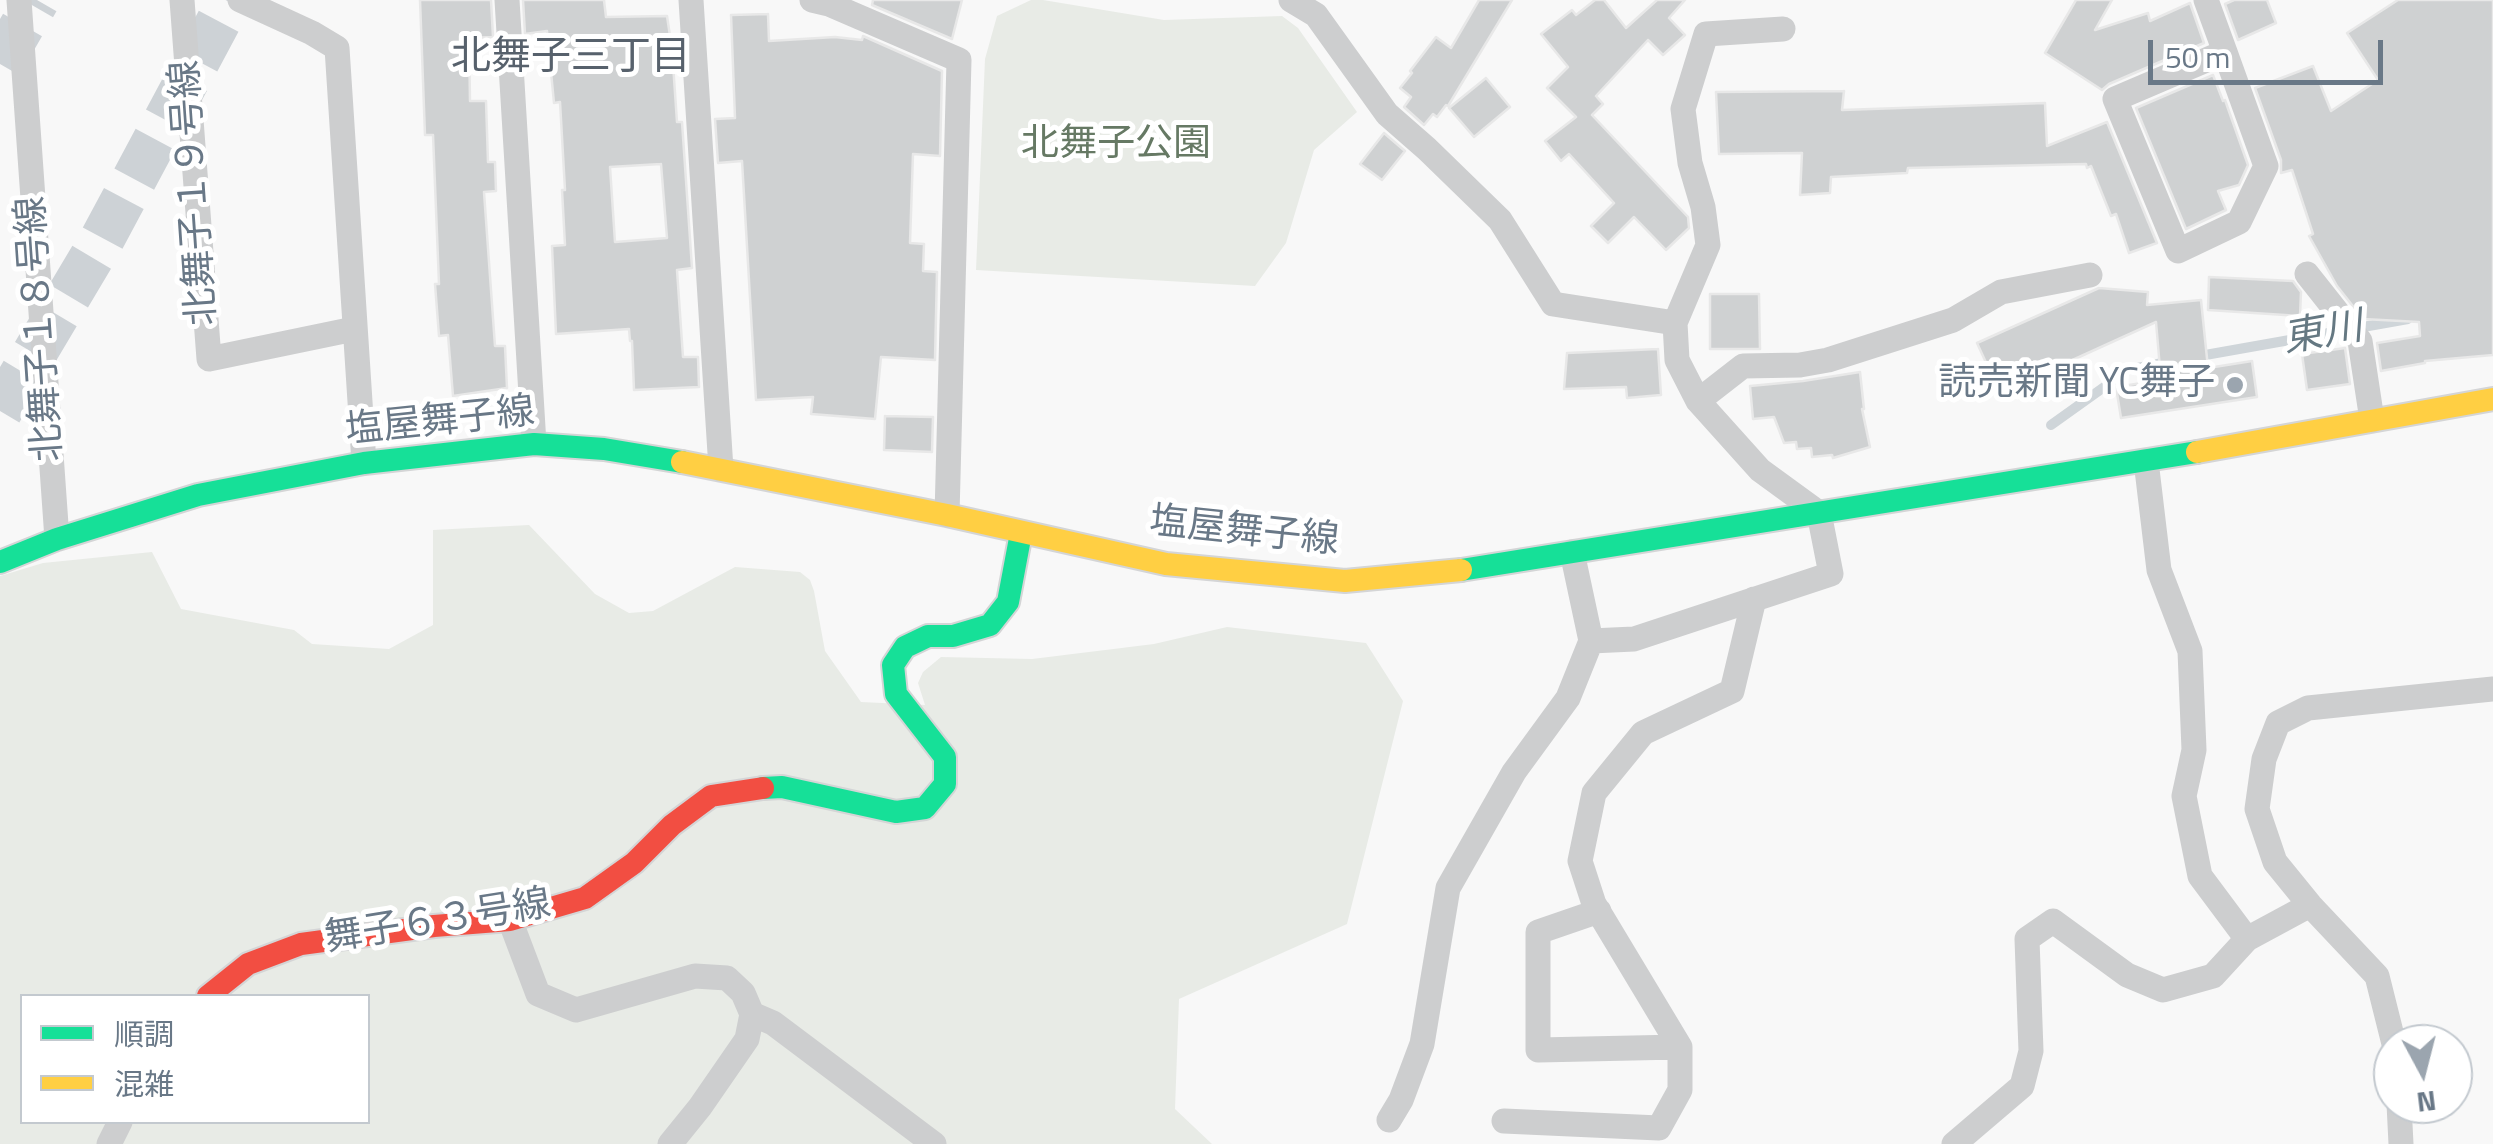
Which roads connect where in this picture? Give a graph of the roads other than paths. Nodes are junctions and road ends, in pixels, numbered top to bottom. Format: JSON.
{"nodes":[{"id":1,"x":19,"y":0,"type":"edge"},
{"id":2,"x":182,"y":0,"type":"edge"},
{"id":3,"x":240,"y":0,"type":"edge"},
{"id":4,"x":506,"y":0,"type":"edge"},
{"id":5,"x":692,"y":0,"type":"edge"},
{"id":6,"x":812,"y":0,"type":"edge"},
{"id":7,"x":1291,"y":0,"type":"edge"},
{"id":8,"x":2206,"y":0,"type":"edge"},
{"id":9,"x":1783,"y":30,"type":"dead end"},
{"id":10,"x":2224,"y":52,"type":"junction"},
{"id":11,"x":2307,"y":274,"type":"dead end"},
{"id":12,"x":2090,"y":276,"type":"dead end"},
{"id":13,"x":1674,"y":323,"type":"junction"},
{"id":14,"x":354,"y":329,"type":"junction"},
{"id":15,"x":2493,"y":399,"type":"edge"},
{"id":16,"x":1698,"y":401,"type":"junction"},
{"id":17,"x":2372,"y":420,"type":"junction"},
{"id":18,"x":534,"y":444,"type":"junction"},
{"id":19,"x":2146,"y":462,"type":"junction"},
{"id":20,"x":364,"y":463,"type":"junction"},
{"id":21,"x":721,"y":469,"type":"junction"},
{"id":22,"x":1819,"y":513,"type":"junction"},
{"id":23,"x":947,"y":515,"type":"junction"},
{"id":24,"x":1021,"y":533,"type":"junction"},
{"id":25,"x":57,"y":539,"type":"junction"},
{"id":26,"x":1572,"y":552,"type":"junction"},
{"id":27,"x":0,"y":562,"type":"edge"},
{"id":28,"x":1754,"y":599,"type":"junction"},
{"id":29,"x":1591,"y":641,"type":"junction"},
{"id":30,"x":2493,"y":689,"type":"edge"},
{"id":31,"x":2310,"y":905,"type":"junction"},
{"id":32,"x":1598,"y":912,"type":"junction"},
{"id":33,"x":510,"y":920,"type":"junction"},
{"id":34,"x":2247,"y":939,"type":"junction"},
{"id":35,"x":210,"y":994,"type":"edge"},
{"id":36,"x":752,"y":1014,"type":"junction"},
{"id":37,"x":2389,"y":1024,"type":"edge"},
{"id":38,"x":1680,"y":1047,"type":"junction"},
{"id":39,"x":1389,"y":1120,"type":"dead end"},
{"id":40,"x":1504,"y":1121,"type":"dead end"},
{"id":41,"x":670,"y":1144,"type":"edge"},
{"id":42,"x":934,"y":1144,"type":"edge"},
{"id":43,"x":1954,"y":1144,"type":"edge"}],
"edges":[{"from":1,"to":25,"type":"street","name":"北舞子１８号線"},
{"from":2,"to":14,"type":"street","name":"北舞子１９号線"},
{"from":3,"to":14,"type":"street"},
{"from":4,"to":18,"type":"street"},
{"from":5,"to":21,"type":"street"},
{"from":6,"to":23,"type":"street"},
{"from":7,"to":13,"type":"street"},
{"from":8,"to":10,"type":"street"},
{"from":9,"to":13,"type":"street"},
{"from":10,"to":10,"type":"street"},
{"from":11,"to":17,"type":"street"},
{"from":12,"to":16,"type":"street"},
{"from":13,"to":16,"type":"street"},
{"from":14,"to":20,"type":"street"},
{"from":15,"to":17,"type":"street","name":"塩屋舞子線"},
{"from":16,"to":22,"type":"street"},
{"from":17,"to":19,"type":"street","name":"塩屋舞子線"},
{"from":18,"to":20,"type":"street","name":"塩屋舞子線"},
{"from":18,"to":21,"type":"street","name":"塩屋舞子線"},
{"from":19,"to":22,"type":"street","name":"塩屋舞子線"},
{"from":19,"to":34,"type":"street"},
{"from":20,"to":25,"type":"street","name":"塩屋舞子線"},
{"from":21,"to":23,"type":"street","name":"塩屋舞子線"},
{"from":22,"to":26,"type":"street","name":"塩屋舞子線"},
{"from":22,"to":28,"type":"street"},
{"from":23,"to":24,"type":"street","name":"塩屋舞子線"},
{"from":24,"to":26,"type":"street","name":"塩屋舞子線"},
{"from":24,"to":33,"type":"street","name":"舞子６３号線"},
{"from":25,"to":27,"type":"street","name":"塩屋舞子線"},
{"from":26,"to":29,"type":"street"},
{"from":28,"to":29,"type":"street"},
{"from":28,"to":32,"type":"street"},
{"from":29,"to":39,"type":"street"},
{"from":30,"to":31,"type":"street"},
{"from":31,"to":34,"type":"street"},
{"from":31,"to":37,"type":"street"},
{"from":32,"to":38,"type":"street"},
{"from":32,"to":38,"type":"street"},
{"from":33,"to":35,"type":"street","name":"舞子６３号線"},
{"from":33,"to":36,"type":"street"},
{"from":34,"to":43,"type":"street"},
{"from":36,"to":41,"type":"street"},
{"from":36,"to":42,"type":"street"},
{"from":38,"to":40,"type":"street"}]}
